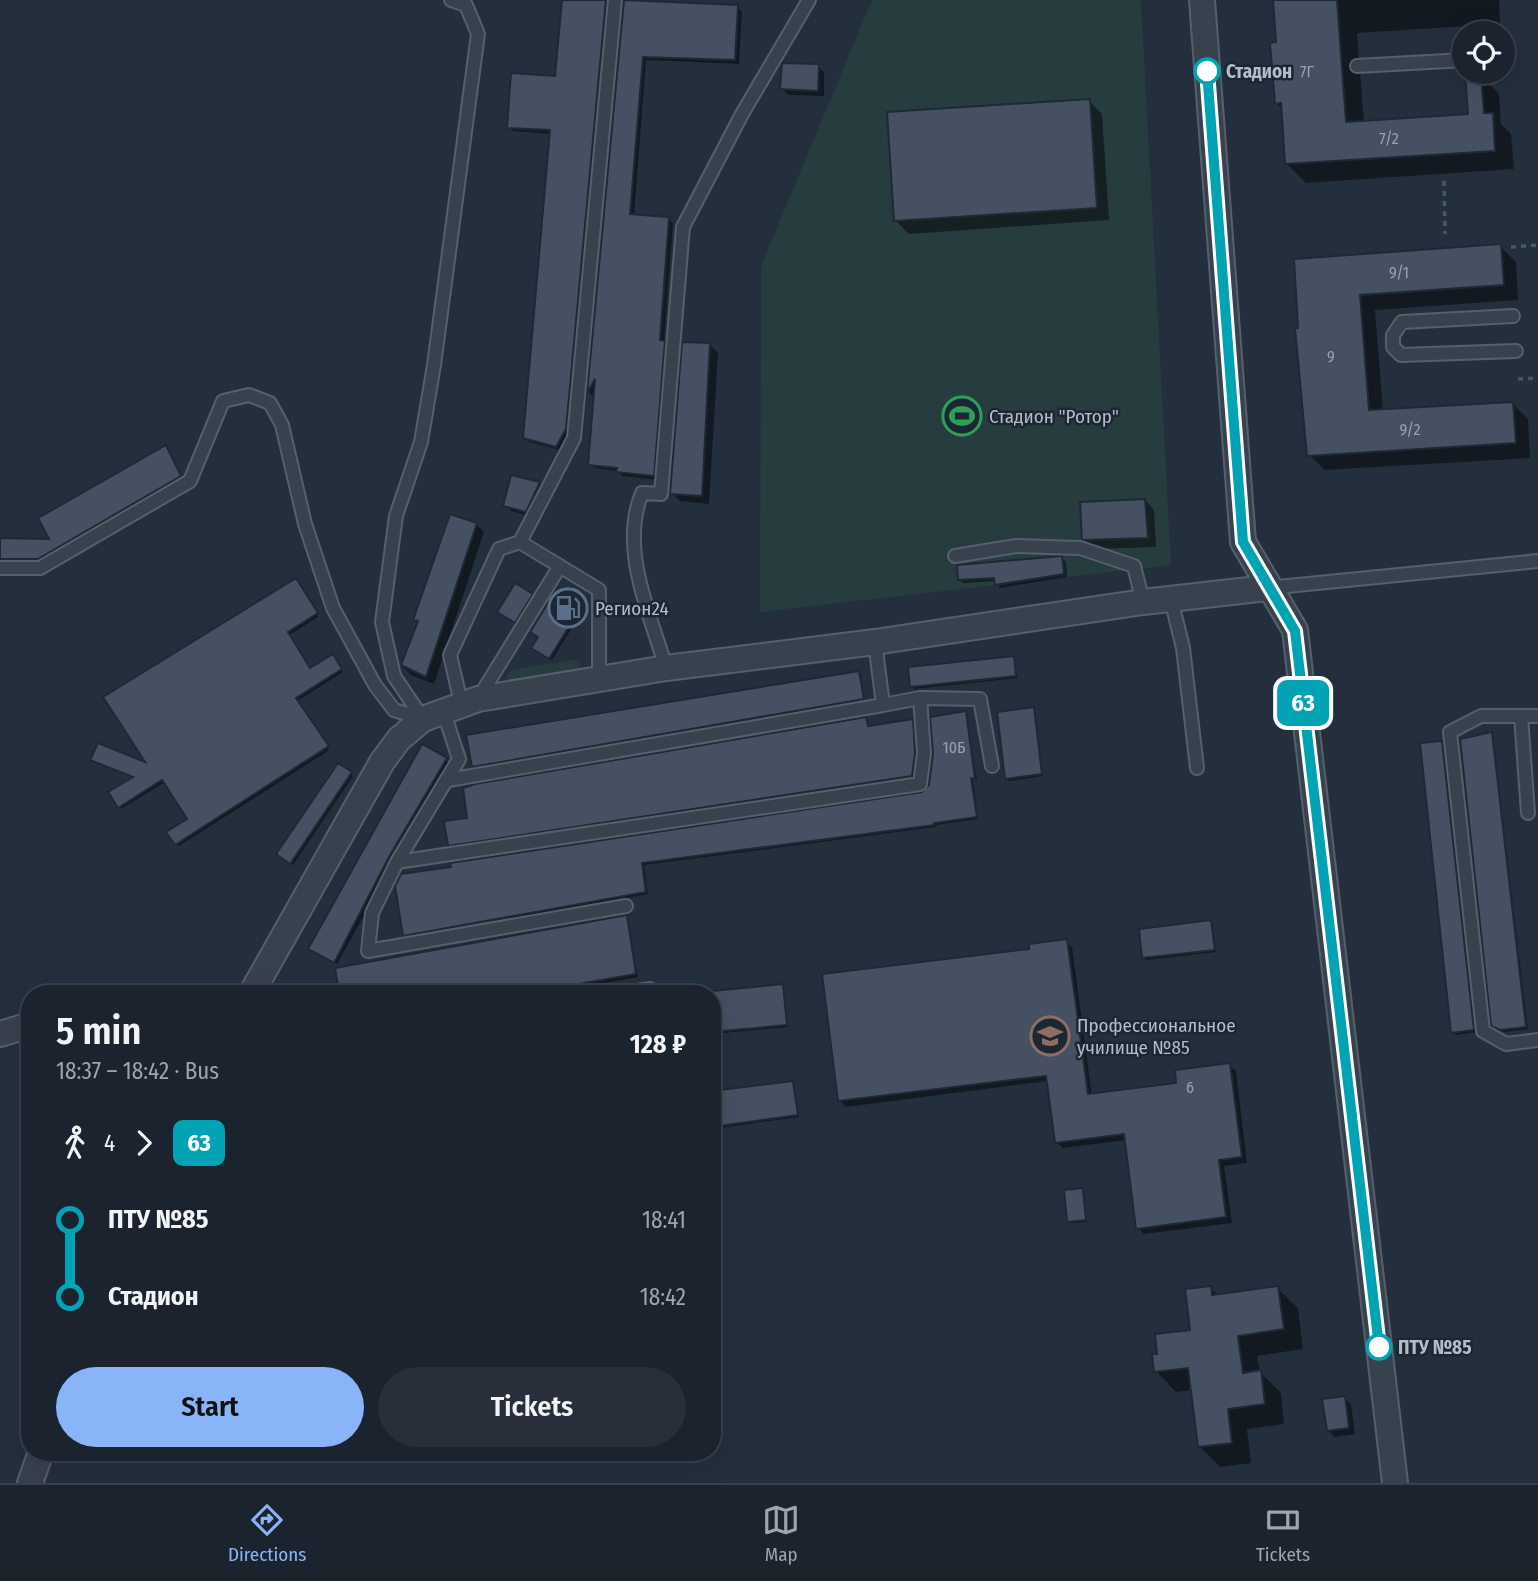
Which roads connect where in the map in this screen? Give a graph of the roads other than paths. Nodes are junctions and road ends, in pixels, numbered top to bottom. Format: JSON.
{"nodes":[{"id":1,"x":451,"y":0,"type":"edge"},
{"id":2,"x":615,"y":0,"type":"edge"},
{"id":3,"x":809,"y":0,"type":"edge"},
{"id":4,"x":1202,"y":0,"type":"edge"},
{"id":5,"x":1452,"y":61,"type":"edge"},
{"id":6,"x":1357,"y":66,"type":"dead end"},
{"id":7,"x":1513,"y":316,"type":"dead end"},
{"id":8,"x":1516,"y":351,"type":"dead end"},
{"id":9,"x":520,"y":542,"type":"junction"},
{"id":10,"x":955,"y":556,"type":"dead end"},
{"id":11,"x":1538,"y":561,"type":"edge"},
{"id":12,"x":559,"y":566,"type":"junction"},
{"id":13,"x":0,"y":568,"type":"edge"},
{"id":14,"x":1267,"y":588,"type":"junction"},
{"id":15,"x":1171,"y":599,"type":"junction"},
{"id":16,"x":1143,"y":602,"type":"junction"},
{"id":17,"x":875,"y":642,"type":"junction"},
{"id":18,"x":666,"y":668,"type":"junction"},
{"id":19,"x":599,"y":680,"type":"junction"},
{"id":20,"x":920,"y":698,"type":"junction"},
{"id":21,"x":883,"y":705,"type":"junction"},
{"id":22,"x":451,"y":708,"type":"junction"},
{"id":23,"x":1521,"y":716,"type":"junction"},
{"id":24,"x":1538,"y":716,"type":"edge"},
{"id":25,"x":992,"y":766,"type":"dead end"},
{"id":26,"x":1197,"y":768,"type":"dead end"},
{"id":27,"x":448,"y":780,"type":"junction"},
{"id":28,"x":1528,"y":813,"type":"dead end"},
{"id":29,"x":397,"y":862,"type":"junction"},
{"id":30,"x":626,"y":906,"type":"dead end"},
{"id":31,"x":256,"y":985,"type":"edge"},
{"id":32,"x":21,"y":1028,"type":"edge"},
{"id":33,"x":0,"y":1034,"type":"edge"},
{"id":34,"x":1538,"y":1040,"type":"edge"},
{"id":35,"x":38,"y":1461,"type":"edge"},
{"id":36,"x":30,"y":1483,"type":"edge"},
{"id":37,"x":1395,"y":1483,"type":"edge"}],
"edges":[{"from":1,"to":22,"type":"lane"},
{"from":2,"to":9,"type":"lane"},
{"from":3,"to":18,"type":"lane"},
{"from":4,"to":14,"type":"street"},
{"from":5,"to":6,"type":"lane"},
{"from":7,"to":8,"type":"lane"},
{"from":9,"to":12,"type":"lane"},
{"from":9,"to":22,"type":"lane"},
{"from":10,"to":16,"type":"lane"},
{"from":11,"to":14,"type":"lane"},
{"from":12,"to":19,"type":"lane"},
{"from":12,"to":22,"type":"lane"},
{"from":13,"to":22,"type":"lane"},
{"from":14,"to":15,"type":"street"},
{"from":14,"to":37,"type":"street"},
{"from":15,"to":16,"type":"street"},
{"from":15,"to":26,"type":"lane"},
{"from":16,"to":17,"type":"street"},
{"from":17,"to":18,"type":"street"},
{"from":17,"to":21,"type":"lane"},
{"from":18,"to":19,"type":"street"},
{"from":19,"to":22,"type":"street"},
{"from":20,"to":21,"type":"lane"},
{"from":20,"to":25,"type":"lane"},
{"from":20,"to":29,"type":"lane"},
{"from":21,"to":27,"type":"lane"},
{"from":22,"to":27,"type":"lane"},
{"from":22,"to":31,"type":"street"},
{"from":23,"to":24,"type":"lane"},
{"from":23,"to":28,"type":"lane"},
{"from":23,"to":34,"type":"lane"},
{"from":27,"to":29,"type":"lane"},
{"from":29,"to":30,"type":"lane"},
{"from":32,"to":33,"type":"street"},
{"from":35,"to":36,"type":"street"}]}
